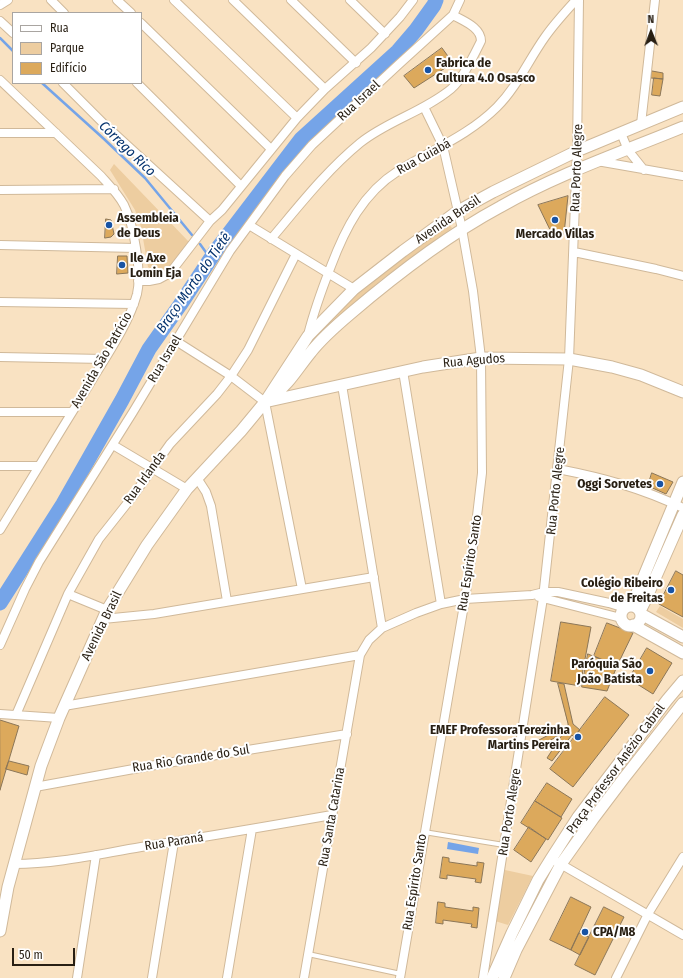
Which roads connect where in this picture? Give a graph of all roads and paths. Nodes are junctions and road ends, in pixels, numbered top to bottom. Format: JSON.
{"nodes":[{"id":1,"x":8,"y":0,"type":"edge"},
{"id":2,"x":50,"y":0,"type":"edge"},
{"id":3,"x":117,"y":0,"type":"edge"},
{"id":4,"x":174,"y":0,"type":"edge"},
{"id":5,"x":233,"y":0,"type":"edge"},
{"id":6,"x":291,"y":0,"type":"edge"},
{"id":7,"x":350,"y":0,"type":"edge"},
{"id":8,"x":460,"y":0,"type":"edge"},
{"id":9,"x":576,"y":0,"type":"edge"},
{"id":10,"x":579,"y":0,"type":"edge"},
{"id":11,"x":656,"y":0,"type":"edge"},
{"id":12,"x":410,"y":1,"type":"edge"},
{"id":13,"x":0,"y":6,"type":"edge"},
{"id":14,"x":63,"y":12,"type":"edge"},
{"id":15,"x":130,"y":12,"type":"edge"},
{"id":16,"x":453,"y":15,"type":"junction"},
{"id":17,"x":0,"y":20,"type":"edge"},
{"id":18,"x":142,"y":24,"type":"edge"},
{"id":19,"x":12,"y":32,"type":"edge"},
{"id":20,"x":385,"y":34,"type":"junction"},
{"id":21,"x":356,"y":63,"type":"junction"},
{"id":22,"x":0,"y":80,"type":"edge"},
{"id":23,"x":64,"y":84,"type":"edge"},
{"id":24,"x":138,"y":84,"type":"edge"},
{"id":25,"x":325,"y":89,"type":"junction"},
{"id":26,"x":683,"y":108,"type":"edge"},
{"id":27,"x":425,"y":109,"type":"junction"},
{"id":28,"x":297,"y":118,"type":"junction"},
{"id":29,"x":642,"y":124,"type":"junction"},
{"id":30,"x":683,"y":127,"type":"edge"},
{"id":31,"x":56,"y":132,"type":"junction"},
{"id":32,"x":0,"y":133,"type":"edge"},
{"id":33,"x":621,"y":133,"type":"junction"},
{"id":34,"x":443,"y":146,"type":"junction"},
{"id":35,"x":271,"y":149,"type":"junction"},
{"id":36,"x":628,"y":150,"type":"junction"},
{"id":37,"x":577,"y":151,"type":"junction"},
{"id":38,"x":597,"y":162,"type":"junction"},
{"id":39,"x":577,"y":170,"type":"junction"},
{"id":40,"x":644,"y":170,"type":"junction"},
{"id":41,"x":683,"y":176,"type":"edge"},
{"id":42,"x":241,"y":186,"type":"junction"},
{"id":43,"x":0,"y":190,"type":"edge"},
{"id":44,"x":114,"y":190,"type":"junction"},
{"id":45,"x":458,"y":211,"type":"junction"},
{"id":46,"x":210,"y":221,"type":"junction"},
{"id":47,"x":249,"y":225,"type":"junction"},
{"id":48,"x":462,"y":229,"type":"junction"},
{"id":49,"x":271,"y":239,"type":"junction"},
{"id":50,"x":0,"y":245,"type":"edge"},
{"id":51,"x":136,"y":248,"type":"junction"},
{"id":52,"x":574,"y":252,"type":"junction"},
{"id":53,"x":296,"y":254,"type":"junction"},
{"id":54,"x":328,"y":273,"type":"junction"},
{"id":55,"x":683,"y":276,"type":"edge"},
{"id":56,"x":138,"y":281,"type":"junction"},
{"id":57,"x":354,"y":289,"type":"junction"},
{"id":58,"x":0,"y":302,"type":"edge"},
{"id":59,"x":134,"y":304,"type":"junction"},
{"id":60,"x":308,"y":336,"type":"junction"},
{"id":61,"x":176,"y":341,"type":"junction"},
{"id":62,"x":0,"y":357,"type":"edge"},
{"id":63,"x":481,"y":358,"type":"junction"},
{"id":64,"x":104,"y":359,"type":"junction"},
{"id":65,"x":569,"y":359,"type":"junction"},
{"id":66,"x":403,"y":371,"type":"junction"},
{"id":67,"x":231,"y":376,"type":"junction"},
{"id":68,"x":291,"y":380,"type":"junction"},
{"id":69,"x":342,"y":385,"type":"junction"},
{"id":70,"x":683,"y":392,"type":"edge"},
{"id":71,"x":296,"y":395,"type":"junction"},
{"id":72,"x":265,"y":402,"type":"junction"},
{"id":73,"x":0,"y":412,"type":"edge"},
{"id":74,"x":72,"y":412,"type":"junction"},
{"id":75,"x":113,"y":445,"type":"junction"},
{"id":76,"x":0,"y":466,"type":"edge"},
{"id":77,"x":39,"y":466,"type":"junction"},
{"id":78,"x":558,"y":469,"type":"junction"},
{"id":79,"x":152,"y":470,"type":"junction"},
{"id":80,"x":197,"y":478,"type":"junction"},
{"id":81,"x":683,"y":482,"type":"edge"},
{"id":82,"x":186,"y":489,"type":"junction"},
{"id":83,"x":678,"y":506,"type":"edge"},
{"id":84,"x":683,"y":515,"type":"edge"},
{"id":85,"x":0,"y":530,"type":"edge"},
{"id":86,"x":374,"y":577,"type":"junction"},
{"id":87,"x":302,"y":590,"type":"junction"},
{"id":88,"x":68,"y":594,"type":"junction"},
{"id":89,"x":544,"y":595,"type":"junction"},
{"id":90,"x":465,"y":599,"type":"junction"},
{"id":91,"x":227,"y":601,"type":"junction"},
{"id":92,"x":441,"y":604,"type":"junction"},
{"id":93,"x":631,"y":611,"type":"junction"},
{"id":94,"x":105,"y":615,"type":"junction"},
{"id":95,"x":382,"y":628,"type":"junction"},
{"id":96,"x":683,"y":637,"type":"edge"},
{"id":97,"x":0,"y":645,"type":"edge"},
{"id":98,"x":683,"y":653,"type":"edge"},
{"id":99,"x":360,"y":655,"type":"junction"},
{"id":100,"x":683,"y":681,"type":"edge"},
{"id":101,"x":683,"y":703,"type":"edge"},
{"id":102,"x":64,"y":706,"type":"junction"},
{"id":103,"x":0,"y":714,"type":"edge"},
{"id":104,"x":16,"y":715,"type":"junction"},
{"id":105,"x":59,"y":718,"type":"junction"},
{"id":106,"x":347,"y":734,"type":"junction"},
{"id":107,"x":35,"y":787,"type":"junction"},
{"id":108,"x":332,"y":814,"type":"junction"},
{"id":109,"x":252,"y":829,"type":"junction"},
{"id":110,"x":424,"y":832,"type":"junction"},
{"id":111,"x":174,"y":842,"type":"junction"},
{"id":112,"x":505,"y":846,"type":"junction"},
{"id":113,"x":96,"y":855,"type":"junction"},
{"id":114,"x":683,"y":857,"type":"edge"},
{"id":115,"x":556,"y":861,"type":"junction"},
{"id":116,"x":14,"y":864,"type":"junction"},
{"id":117,"x":4,"y":891,"type":"edge"},
{"id":118,"x":648,"y":914,"type":"junction"},
{"id":119,"x":0,"y":931,"type":"edge"},
{"id":120,"x":683,"y":935,"type":"edge"},
{"id":121,"x":308,"y":954,"type":"junction"},
{"id":122,"x":400,"y":976,"type":"edge"},
{"id":123,"x":76,"y":978,"type":"edge"},
{"id":124,"x":152,"y":978,"type":"edge"},
{"id":125,"x":227,"y":978,"type":"edge"},
{"id":126,"x":304,"y":978,"type":"edge"},
{"id":127,"x":483,"y":978,"type":"edge"},
{"id":128,"x":492,"y":978,"type":"edge"},
{"id":129,"x":504,"y":978,"type":"edge"},
{"id":130,"x":616,"y":978,"type":"edge"}],
"edges":[{"from":1,"to":13,"type":"street"},
{"from":2,"to":14,"type":"street"},
{"from":3,"to":15,"type":"street"},
{"from":4,"to":28,"type":"street"},
{"from":5,"to":25,"type":"street"},
{"from":6,"to":21,"type":"street"},
{"from":7,"to":20,"type":"street"},
{"from":8,"to":16,"type":"street"},
{"from":9,"to":34,"type":"street","name":"Rua Cuiabá"},
{"from":10,"to":37,"type":"street","name":"Rua Porto Alegre"},
{"from":11,"to":29,"type":"street"},
{"from":12,"to":20,"type":"street"},
{"from":16,"to":27,"type":"street"},
{"from":16,"to":47,"type":"street","name":"Rua Israel"},
{"from":17,"to":19,"type":"street"},
{"from":18,"to":35,"type":"street"},
{"from":20,"to":21,"type":"street"},
{"from":21,"to":25,"type":"street"},
{"from":22,"to":31,"type":"street","name":"Avenida São Patrício"},
{"from":23,"to":46,"type":"street"},
{"from":24,"to":42,"type":"street"},
{"from":25,"to":28,"type":"street"},
{"from":26,"to":29,"type":"main road","name":"Avenida Brasil"},
{"from":27,"to":34,"type":"street","name":"Rua Espírito Santo"},
{"from":27,"to":49,"type":"street"},
{"from":28,"to":35,"type":"street"},
{"from":29,"to":33,"type":"main road","name":"Avenida Brasil"},
{"from":30,"to":36,"type":"main road","name":"Avenida Brasil"},
{"from":31,"to":32,"type":"street"},
{"from":31,"to":44,"type":"street","name":"Avenida São Patrício"},
{"from":33,"to":36,"type":"street"},
{"from":33,"to":37,"type":"main road","name":"Avenida Brasil"},
{"from":34,"to":45,"type":"street","name":"Rua Espírito Santo"},
{"from":34,"to":54,"type":"street","name":"Rua Cuiabá"},
{"from":35,"to":42,"type":"street"},
{"from":36,"to":38,"type":"main road","name":"Avenida Brasil"},
{"from":36,"to":40,"type":"street"},
{"from":37,"to":39,"type":"street","name":"Rua Porto Alegre"},
{"from":37,"to":45,"type":"main road","name":"Avenida Brasil"},
{"from":38,"to":39,"type":"main road","name":"Avenida Brasil"},
{"from":38,"to":40,"type":"street"},
{"from":39,"to":48,"type":"main road","name":"Avenida Brasil"},
{"from":39,"to":52,"type":"street","name":"Rua Porto Alegre"},
{"from":40,"to":41,"type":"street"},
{"from":42,"to":46,"type":"street"},
{"from":43,"to":44,"type":"street"},
{"from":44,"to":51,"type":"street","name":"Avenida São Patrício"},
{"from":45,"to":48,"type":"street","name":"Rua Espírito Santo"},
{"from":45,"to":57,"type":"main road","name":"Avenida Brasil"},
{"from":46,"to":56,"type":"street"},
{"from":47,"to":49,"type":"street"},
{"from":47,"to":61,"type":"street","name":"Rua Israel"},
{"from":48,"to":63,"type":"street","name":"Rua Espírito Santo"},
{"from":48,"to":68,"type":"main road","name":"Avenida Brasil"},
{"from":49,"to":53,"type":"street"},
{"from":50,"to":51,"type":"street"},
{"from":51,"to":56,"type":"street","name":"Avenida São Patrício"},
{"from":52,"to":55,"type":"street"},
{"from":52,"to":65,"type":"street","name":"Rua Porto Alegre"},
{"from":53,"to":54,"type":"street"},
{"from":53,"to":67,"type":"street","name":"Rua Irlanda"},
{"from":54,"to":57,"type":"street"},
{"from":54,"to":60,"type":"street","name":"Rua Cuiabá"},
{"from":56,"to":59,"type":"street","name":"Avenida São Patrício"},
{"from":57,"to":60,"type":"main road","name":"Avenida Brasil"},
{"from":58,"to":59,"type":"street"},
{"from":59,"to":64,"type":"street","name":"Avenida São Patrício"},
{"from":60,"to":72,"type":"main road","name":"Avenida Brasil"},
{"from":61,"to":67,"type":"street"},
{"from":61,"to":75,"type":"street","name":"Rua Israel"},
{"from":62,"to":64,"type":"street"},
{"from":63,"to":65,"type":"main road","name":"Rua Agudos"},
{"from":63,"to":66,"type":"main road","name":"Rua Agudos"},
{"from":63,"to":90,"type":"street","name":"Rua Espírito Santo"},
{"from":64,"to":74,"type":"street","name":"Avenida São Patrício"},
{"from":65,"to":70,"type":"main road","name":"Rua Agudos"},
{"from":65,"to":78,"type":"street","name":"Rua Porto Alegre"},
{"from":66,"to":69,"type":"main road","name":"Rua Agudos"},
{"from":66,"to":92,"type":"street"},
{"from":67,"to":72,"type":"street"},
{"from":67,"to":79,"type":"street","name":"Rua Irlanda"},
{"from":68,"to":71,"type":"main road"},
{"from":68,"to":72,"type":"main road","name":"Avenida Brasil"},
{"from":69,"to":71,"type":"main road","name":"Rua Agudos"},
{"from":69,"to":86,"type":"street"},
{"from":71,"to":72,"type":"main road","name":"Rua Agudos"},
{"from":72,"to":80,"type":"main road","name":"Avenida Brasil"},
{"from":72,"to":87,"type":"street"},
{"from":73,"to":74,"type":"street"},
{"from":74,"to":77,"type":"street","name":"Avenida São Patrício"},
{"from":75,"to":79,"type":"street"},
{"from":75,"to":97,"type":"street","name":"Rua Israel"},
{"from":76,"to":77,"type":"street"},
{"from":77,"to":85,"type":"street","name":"Avenida São Patrício"},
{"from":78,"to":83,"type":"street"},
{"from":78,"to":89,"type":"street","name":"Rua Porto Alegre"},
{"from":79,"to":82,"type":"street"},
{"from":79,"to":88,"type":"street","name":"Rua Irlanda"},
{"from":80,"to":82,"type":"main road","name":"Avenida Brasil"},
{"from":80,"to":91,"type":"street"},
{"from":81,"to":83,"type":"main road"},
{"from":82,"to":94,"type":"main road","name":"Avenida Brasil"},
{"from":83,"to":93,"type":"main road"},
{"from":84,"to":93,"type":"main road"},
{"from":86,"to":87,"type":"street"},
{"from":86,"to":95,"type":"street"},
{"from":87,"to":91,"type":"street"},
{"from":88,"to":94,"type":"street"},
{"from":88,"to":104,"type":"street","name":"Rua Irlanda"},
{"from":89,"to":90,"type":"street"},
{"from":89,"to":93,"type":"street"},
{"from":89,"to":93,"type":"street"},
{"from":89,"to":112,"type":"street","name":"Rua Porto Alegre"},
{"from":90,"to":92,"type":"street"},
{"from":90,"to":110,"type":"street","name":"Rua Espírito Santo"},
{"from":91,"to":94,"type":"street"},
{"from":92,"to":95,"type":"street"},
{"from":93,"to":96,"type":"main road"},
{"from":93,"to":98,"type":"main road"},
{"from":94,"to":102,"type":"main road","name":"Avenida Brasil"},
{"from":95,"to":99,"type":"street"},
{"from":99,"to":102,"type":"street"},
{"from":99,"to":106,"type":"street","name":"Rua Santa Catarina"},
{"from":100,"to":115,"type":"main road","name":"Praça Professor Anézio Cabral"},
{"from":101,"to":115,"type":"main road","name":"Praça Professor Anézio Cabral"},
{"from":102,"to":105,"type":"main road","name":"Avenida Brasil"},
{"from":103,"to":104,"type":"street"},
{"from":104,"to":105,"type":"street"},
{"from":105,"to":107,"type":"main road","name":"Avenida Brasil"},
{"from":106,"to":107,"type":"street","name":"Rua Rio Grande do Sul"},
{"from":106,"to":108,"type":"street","name":"Rua Santa Catarina"},
{"from":107,"to":116,"type":"main road","name":"Avenida Brasil"},
{"from":108,"to":109,"type":"street","name":"Rua Paraná"},
{"from":108,"to":121,"type":"street","name":"Rua Santa Catarina"},
{"from":109,"to":111,"type":"street","name":"Rua Paraná"},
{"from":109,"to":125,"type":"street"},
{"from":110,"to":112,"type":"lane"},
{"from":110,"to":122,"type":"street","name":"Rua Espírito Santo"},
{"from":111,"to":113,"type":"street","name":"Rua Paraná"},
{"from":111,"to":124,"type":"street"},
{"from":112,"to":127,"type":"street","name":"Rua Porto Alegre"},
{"from":113,"to":116,"type":"street","name":"Rua Paraná"},
{"from":113,"to":123,"type":"street"},
{"from":114,"to":118,"type":"street"},
{"from":115,"to":118,"type":"street"},
{"from":115,"to":128,"type":"main road"},
{"from":115,"to":129,"type":"main road"},
{"from":116,"to":117,"type":"main road","name":"Avenida Brasil"},
{"from":117,"to":119,"type":"main road","name":"Avenida Brasil"},
{"from":118,"to":120,"type":"street"},
{"from":118,"to":130,"type":"street"},
{"from":121,"to":122,"type":"lane"},
{"from":121,"to":126,"type":"street","name":"Rua Santa Catarina"}]}
